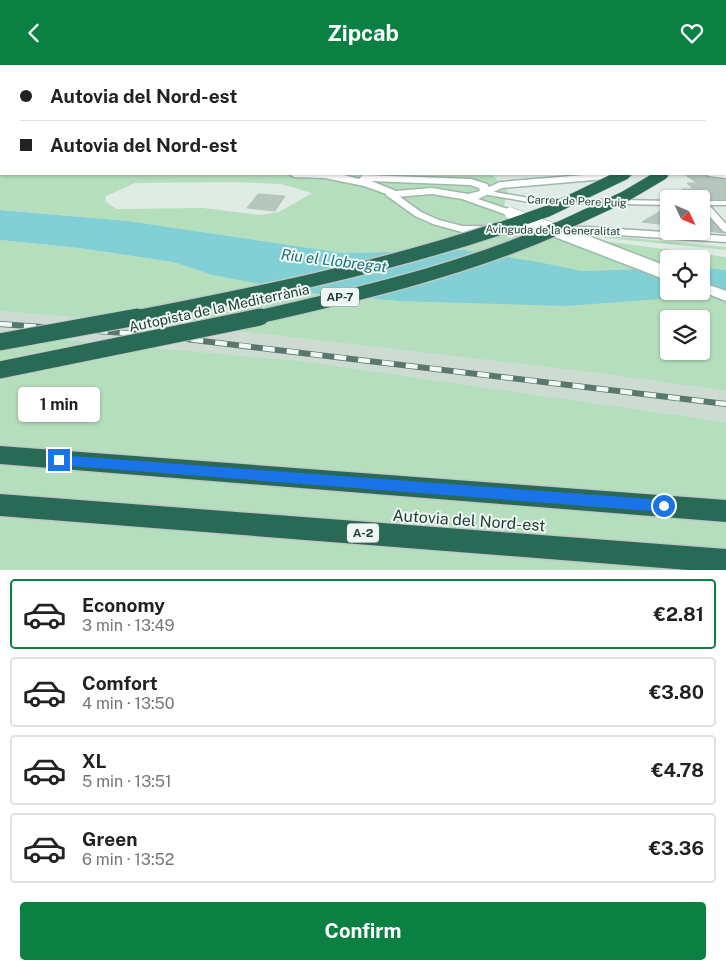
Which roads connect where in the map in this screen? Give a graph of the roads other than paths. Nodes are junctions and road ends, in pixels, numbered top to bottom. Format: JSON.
{"nodes":[{"id":1,"x":310,"y":175,"type":"edge"},
{"id":2,"x":616,"y":175,"type":"edge"},
{"id":3,"x":624,"y":175,"type":"edge"},
{"id":4,"x":661,"y":175,"type":"edge"},
{"id":5,"x":327,"y":176,"type":"junction"},
{"id":6,"x":390,"y":178,"type":"junction"},
{"id":7,"x":471,"y":182,"type":"junction"},
{"id":8,"x":542,"y":182,"type":"junction"},
{"id":9,"x":385,"y":191,"type":"junction"},
{"id":10,"x":485,"y":193,"type":"junction"},
{"id":11,"x":460,"y":197,"type":"junction"},
{"id":12,"x":660,"y":203,"type":"edge"},
{"id":13,"x":710,"y":203,"type":"edge"},
{"id":14,"x":726,"y":203,"type":"edge"},
{"id":15,"x":710,"y":212,"type":"edge"},
{"id":16,"x":510,"y":213,"type":"junction"},
{"id":17,"x":726,"y":229,"type":"edge"},
{"id":18,"x":726,"y":239,"type":"edge"},
{"id":19,"x":660,"y":271,"type":"edge"},
{"id":20,"x":710,"y":290,"type":"edge"},
{"id":21,"x":726,"y":296,"type":"edge"},
{"id":22,"x":0,"y":342,"type":"edge"},
{"id":23,"x":0,"y":370,"type":"edge"},
{"id":24,"x":0,"y":455,"type":"edge"},
{"id":25,"x":0,"y":505,"type":"edge"},
{"id":26,"x":726,"y":511,"type":"edge"},
{"id":27,"x":726,"y":561,"type":"edge"}],
"edges":[{"from":1,"to":5,"type":"main road"},
{"from":2,"to":8,"type":"main road"},
{"from":3,"to":22,"type":"highway","name":"Autopista de la Mediterrània","number":"AP-7","bridge":true},
{"from":4,"to":23,"type":"highway","name":"Autopista de la Mediterrània","number":"AP-7","bridge":true},
{"from":5,"to":6,"type":"main road"},
{"from":5,"to":9,"type":"main road"},
{"from":6,"to":7,"type":"main road"},
{"from":6,"to":9,"type":"main road"},
{"from":7,"to":8,"type":"main road"},
{"from":7,"to":10,"type":"main road"},
{"from":8,"to":10,"type":"main road"},
{"from":9,"to":11,"type":"main road"},
{"from":9,"to":18,"type":"street","name":"Avinguda de la Generalitat"},
{"from":10,"to":11,"type":"main road"},
{"from":10,"to":12,"type":"street","name":"Carrer de Pere Puig"},
{"from":10,"to":16,"type":"main road"},
{"from":11,"to":16,"type":"main road"},
{"from":13,"to":14,"type":"street"},
{"from":15,"to":17,"type":"street"},
{"from":16,"to":19,"type":"main road","bridge":true},
{"from":20,"to":21,"type":"main road"},
{"from":24,"to":26,"type":"highway","name":"Autovia del Nord-est"},
{"from":25,"to":27,"type":"highway","name":"Autovia del Nord-est","number":"A-2"}]}
